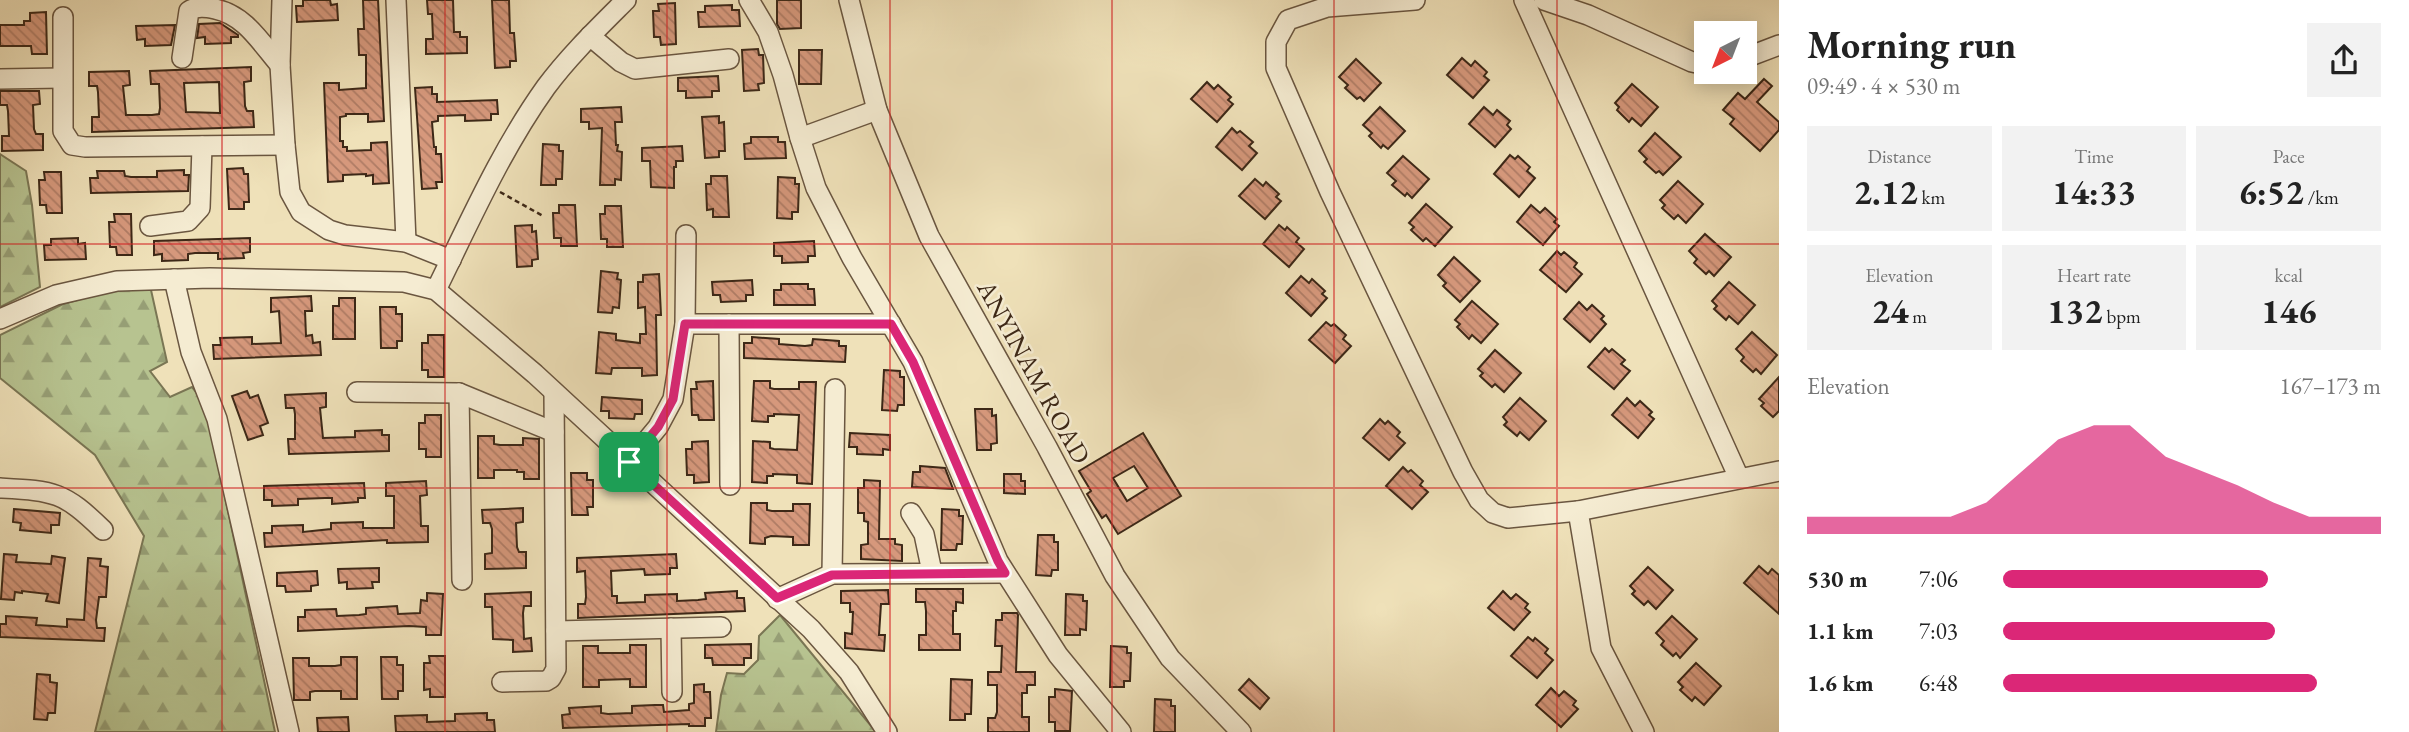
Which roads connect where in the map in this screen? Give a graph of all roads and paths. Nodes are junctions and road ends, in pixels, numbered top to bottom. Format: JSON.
{"nodes":[{"id":1,"x":282,"y":0,"type":"edge"},
{"id":2,"x":396,"y":0,"type":"edge"},
{"id":3,"x":626,"y":0,"type":"edge"},
{"id":4,"x":748,"y":0,"type":"edge"},
{"id":5,"x":849,"y":0,"type":"edge"},
{"id":6,"x":1415,"y":0,"type":"edge"},
{"id":7,"x":1524,"y":0,"type":"edge"},
{"id":8,"x":1544,"y":0,"type":"edge"},
{"id":9,"x":63,"y":17,"type":"dead end"},
{"id":10,"x":590,"y":36,"type":"junction"},
{"id":11,"x":1779,"y":45,"type":"edge"},
{"id":12,"x":1757,"y":53,"type":"edge"},
{"id":13,"x":182,"y":58,"type":"dead end"},
{"id":14,"x":729,"y":59,"type":"dead end"},
{"id":15,"x":1694,"y":62,"type":"edge"},
{"id":16,"x":280,"y":65,"type":"junction"},
{"id":17,"x":62,"y":78,"type":"junction"},
{"id":18,"x":0,"y":79,"type":"edge"},
{"id":19,"x":877,"y":110,"type":"junction"},
{"id":20,"x":800,"y":138,"type":"junction"},
{"id":21,"x":285,"y":145,"type":"junction"},
{"id":22,"x":202,"y":146,"type":"junction"},
{"id":23,"x":487,"y":185,"type":"junction"},
{"id":24,"x":542,"y":216,"type":"dead end"},
{"id":25,"x":150,"y":226,"type":"dead end"},
{"id":26,"x":686,"y":235,"type":"dead end"},
{"id":27,"x":406,"y":242,"type":"junction"},
{"id":28,"x":451,"y":260,"type":"junction"},
{"id":29,"x":174,"y":279,"type":"junction"},
{"id":30,"x":436,"y":290,"type":"junction"},
{"id":31,"x":0,"y":319,"type":"edge"},
{"id":32,"x":685,"y":324,"type":"junction"},
{"id":33,"x":729,"y":324,"type":"junction"},
{"id":34,"x":891,"y":324,"type":"junction"},
{"id":35,"x":835,"y":389,"type":"dead end"},
{"id":36,"x":357,"y":392,"type":"dead end"},
{"id":37,"x":554,"y":392,"type":"junction"},
{"id":38,"x":459,"y":393,"type":"junction"},
{"id":39,"x":554,"y":432,"type":"junction"},
{"id":40,"x":629,"y":462,"type":"junction"},
{"id":41,"x":1777,"y":475,"type":"edge"},
{"id":42,"x":1739,"y":478,"type":"junction"},
{"id":43,"x":730,"y":485,"type":"dead end"},
{"id":44,"x":0,"y":488,"type":"edge"},
{"id":45,"x":1578,"y":510,"type":"junction"},
{"id":46,"x":911,"y":513,"type":"dead end"},
{"id":47,"x":103,"y":530,"type":"dead end"},
{"id":48,"x":932,"y":572,"type":"junction"},
{"id":49,"x":1005,"y":573,"type":"junction"},
{"id":50,"x":832,"y":575,"type":"junction"},
{"id":51,"x":462,"y":580,"type":"dead end"},
{"id":52,"x":777,"y":598,"type":"junction"},
{"id":53,"x":721,"y":627,"type":"dead end"},
{"id":54,"x":671,"y":628,"type":"junction"},
{"id":55,"x":556,"y":631,"type":"junction"},
{"id":56,"x":502,"y":682,"type":"dead end"},
{"id":57,"x":672,"y":692,"type":"dead end"},
{"id":58,"x":289,"y":732,"type":"edge"},
{"id":59,"x":887,"y":732,"type":"edge"},
{"id":60,"x":1121,"y":732,"type":"edge"},
{"id":61,"x":1241,"y":732,"type":"edge"},
{"id":62,"x":1644,"y":732,"type":"edge"}],
"edges":[{"from":1,"to":16,"type":"street"},
{"from":2,"to":27,"type":"street"},
{"from":3,"to":10,"type":"street"},
{"from":4,"to":20,"type":"street"},
{"from":5,"to":19,"type":"street","name":"ANYINAM ROAD"},
{"from":6,"to":45,"type":"street"},
{"from":7,"to":42,"type":"street"},
{"from":8,"to":15,"type":"street"},
{"from":9,"to":17,"type":"street"},
{"from":10,"to":14,"type":"street"},
{"from":10,"to":23,"type":"street"},
{"from":11,"to":12,"type":"street"},
{"from":13,"to":16,"type":"street"},
{"from":16,"to":21,"type":"street"},
{"from":17,"to":18,"type":"street"},
{"from":17,"to":22,"type":"street"},
{"from":19,"to":20,"type":"street"},
{"from":19,"to":61,"type":"street","name":"ANYINAM ROAD"},
{"from":20,"to":34,"type":"street"},
{"from":21,"to":22,"type":"street"},
{"from":21,"to":27,"type":"street"},
{"from":22,"to":25,"type":"street"},
{"from":23,"to":24,"type":"path"},
{"from":23,"to":28,"type":"street"},
{"from":26,"to":32,"type":"street"},
{"from":27,"to":28,"type":"street"},
{"from":28,"to":30,"type":"street"},
{"from":29,"to":30,"type":"street"},
{"from":29,"to":31,"type":"street"},
{"from":29,"to":58,"type":"street"},
{"from":30,"to":37,"type":"street"},
{"from":32,"to":33,"type":"street"},
{"from":32,"to":40,"type":"street"},
{"from":33,"to":34,"type":"street"},
{"from":33,"to":43,"type":"street"},
{"from":34,"to":49,"type":"street"},
{"from":35,"to":50,"type":"street"},
{"from":36,"to":38,"type":"street"},
{"from":37,"to":39,"type":"street"},
{"from":37,"to":40,"type":"street"},
{"from":38,"to":39,"type":"street"},
{"from":38,"to":51,"type":"street"},
{"from":39,"to":55,"type":"street"},
{"from":40,"to":52,"type":"street"},
{"from":41,"to":42,"type":"street"},
{"from":42,"to":45,"type":"street"},
{"from":44,"to":47,"type":"street"},
{"from":45,"to":62,"type":"street"},
{"from":46,"to":48,"type":"street"},
{"from":48,"to":49,"type":"street"},
{"from":48,"to":50,"type":"street"},
{"from":49,"to":60,"type":"street"},
{"from":50,"to":52,"type":"street"},
{"from":52,"to":59,"type":"street"},
{"from":53,"to":54,"type":"street"},
{"from":54,"to":55,"type":"street"},
{"from":54,"to":57,"type":"street"},
{"from":55,"to":56,"type":"street"}]}
